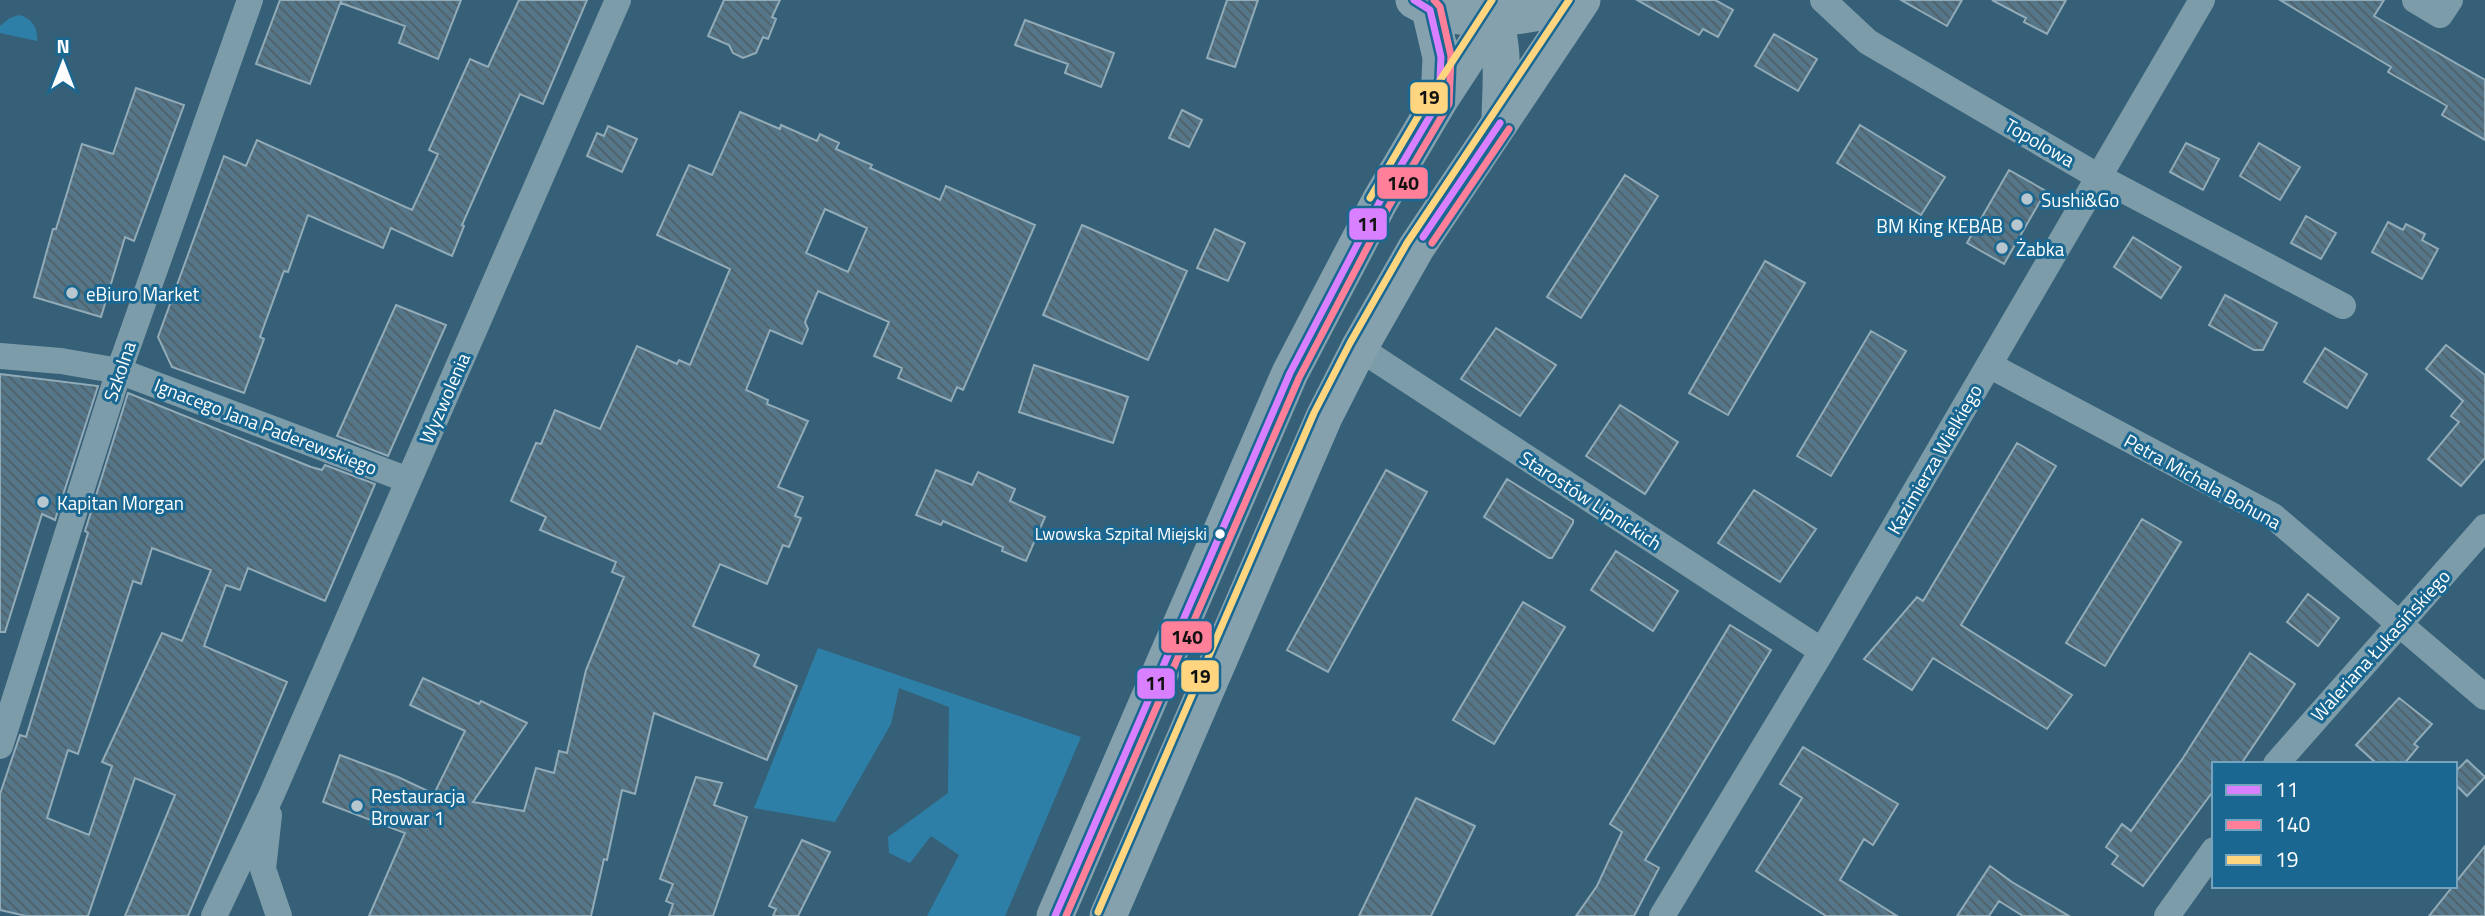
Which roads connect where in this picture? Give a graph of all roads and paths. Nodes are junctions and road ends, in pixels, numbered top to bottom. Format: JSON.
{"nodes":[{"id":1,"x":250,"y":0,"type":"edge"},
{"id":2,"x":618,"y":0,"type":"edge"},
{"id":3,"x":1582,"y":0,"type":"edge"},
{"id":4,"x":1823,"y":0,"type":"edge"},
{"id":5,"x":2202,"y":0,"type":"edge"},
{"id":6,"x":2415,"y":0,"type":"edge"},
{"id":7,"x":2450,"y":0,"type":"edge"},
{"id":8,"x":1422,"y":5,"type":"edge"},
{"id":9,"x":1495,"y":6,"type":"edge"},
{"id":10,"x":1439,"y":101,"type":"junction"},
{"id":11,"x":1500,"y":123,"type":"junction"},
{"id":12,"x":2099,"y":177,"type":"junction"},
{"id":13,"x":2343,"y":306,"type":"dead end"},
{"id":14,"x":1359,"y":348,"type":"junction"},
{"id":15,"x":0,"y":356,"type":"edge"},
{"id":16,"x":1989,"y":365,"type":"junction"},
{"id":17,"x":119,"y":371,"type":"junction"},
{"id":18,"x":408,"y":480,"type":"junction"},
{"id":19,"x":2485,"y":527,"type":"edge"},
{"id":20,"x":2398,"y":624,"type":"junction"},
{"id":21,"x":1822,"y":652,"type":"junction"},
{"id":22,"x":2485,"y":697,"type":"edge"},
{"id":23,"x":0,"y":746,"type":"edge"},
{"id":24,"x":2278,"y":762,"type":"edge"},
{"id":25,"x":271,"y":796,"type":"junction"},
{"id":26,"x":2212,"y":853,"type":"edge"},
{"id":27,"x":214,"y":916,"type":"edge"},
{"id":28,"x":279,"y":916,"type":"edge"},
{"id":29,"x":1055,"y":916,"type":"edge"},
{"id":30,"x":1108,"y":916,"type":"edge"},
{"id":31,"x":1662,"y":916,"type":"edge"},
{"id":32,"x":2166,"y":916,"type":"edge"}],
"edges":[{"from":1,"to":17,"type":"street","name":"Szkolna"},
{"from":2,"to":18,"type":"street","name":"Wyzwolenia"},
{"from":3,"to":9,"type":"main road"},
{"from":3,"to":11,"type":"main road"},
{"from":4,"to":12,"type":"street","name":"Topolowa"},
{"from":5,"to":12,"type":"street","name":"Kazimierza Wielkiego"},
{"from":6,"to":7,"type":"street"},
{"from":8,"to":9,"type":"main road"},
{"from":8,"to":10,"type":"main road"},
{"from":9,"to":10,"type":"main road"},
{"from":9,"to":11,"type":"main road"},
{"from":10,"to":29,"type":"main road"},
{"from":11,"to":14,"type":"main road"},
{"from":12,"to":13,"type":"street","name":"Topolowa"},
{"from":12,"to":16,"type":"street","name":"Kazimierza Wielkiego"},
{"from":14,"to":21,"type":"street","name":"Starostów Lipnickich"},
{"from":14,"to":30,"type":"main road"},
{"from":15,"to":17,"type":"street","name":"Ignacego Jana Paderewskiego"},
{"from":16,"to":20,"type":"street","name":"Petra Michala Bohuna"},
{"from":16,"to":21,"type":"street","name":"Kazimierza Wielkiego"},
{"from":17,"to":18,"type":"street","name":"Ignacego Jana Paderewskiego"},
{"from":17,"to":23,"type":"street","name":"Szkolna"},
{"from":18,"to":25,"type":"street","name":"Wyzwolenia"},
{"from":19,"to":20,"type":"street","name":"Waleriana Łukasińskiego"},
{"from":20,"to":22,"type":"street","name":"Petra Michala Bohuna"},
{"from":20,"to":24,"type":"street","name":"Waleriana Łukasińskiego"},
{"from":21,"to":31,"type":"street","name":"Kazimierza Wielkiego"},
{"from":25,"to":27,"type":"street","name":"Wyzwolenia"},
{"from":25,"to":28,"type":"street","name":"Wyzwolenia"},
{"from":26,"to":32,"type":"street"}]}
